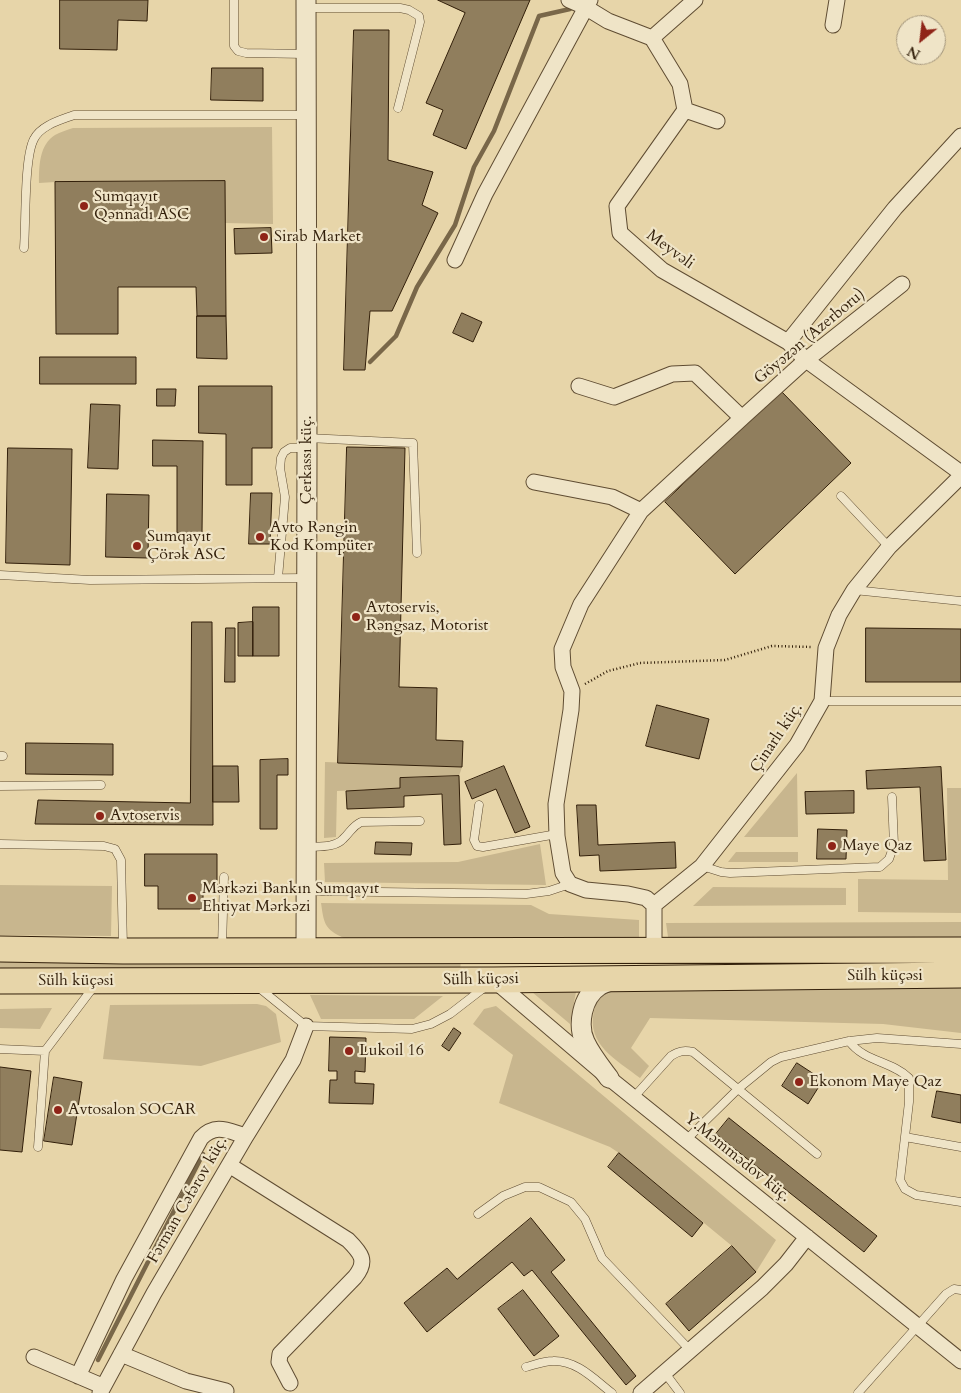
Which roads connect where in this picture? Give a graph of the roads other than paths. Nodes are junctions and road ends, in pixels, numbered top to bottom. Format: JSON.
{"nodes":[{"id":1,"x":234,"y":0,"type":"edge"},
{"id":2,"x":569,"y":0,"type":"edge"},
{"id":3,"x":695,"y":0,"type":"edge"},
{"id":4,"x":837,"y":0,"type":"edge"},
{"id":5,"x":306,"y":4,"type":"edge"},
{"id":6,"x":587,"y":4,"type":"edge"},
{"id":7,"x":833,"y":25,"type":"dead end"},
{"id":8,"x":652,"y":38,"type":"junction"},
{"id":9,"x":306,"y":54,"type":"junction"},
{"id":10,"x":398,"y":108,"type":"dead end"},
{"id":11,"x":685,"y":110,"type":"junction"},
{"id":12,"x":306,"y":115,"type":"junction"},
{"id":13,"x":717,"y":121,"type":"dead end"},
{"id":14,"x":961,"y":136,"type":"edge"},
{"id":15,"x":24,"y":248,"type":"dead end"},
{"id":16,"x":454,"y":260,"type":"dead end"},
{"id":17,"x":902,"y":284,"type":"dead end"},
{"id":18,"x":788,"y":342,"type":"junction"},
{"id":19,"x":806,"y":360,"type":"junction"},
{"id":20,"x":579,"y":386,"type":"dead end"},
{"id":21,"x":742,"y":418,"type":"junction"},
{"id":22,"x":307,"y":443,"type":"junction"},
{"id":23,"x":961,"y":474,"type":"edge"},
{"id":24,"x":534,"y":482,"type":"dead end"},
{"id":25,"x":841,"y":496,"type":"dead end"},
{"id":26,"x":641,"y":511,"type":"junction"},
{"id":27,"x":888,"y":547,"type":"junction"},
{"id":28,"x":418,"y":553,"type":"dead end"},
{"id":29,"x":0,"y":575,"type":"edge"},
{"id":30,"x":278,"y":578,"type":"junction"},
{"id":31,"x":307,"y":578,"type":"junction"},
{"id":32,"x":854,"y":590,"type":"junction"},
{"id":33,"x":961,"y":601,"type":"edge"},
{"id":34,"x":822,"y":701,"type":"junction"},
{"id":35,"x":961,"y":701,"type":"edge"},
{"id":36,"x":101,"y":785,"type":"dead end"},
{"id":37,"x":0,"y":786,"type":"edge"},
{"id":38,"x":892,"y":797,"type":"dead end"},
{"id":39,"x":479,"y":806,"type":"dead end"},
{"id":40,"x":420,"y":821,"type":"dead end"},
{"id":41,"x":557,"y":834,"type":"junction"},
{"id":42,"x":0,"y":844,"type":"edge"},
{"id":43,"x":306,"y":847,"type":"junction"},
{"id":44,"x":702,"y":866,"type":"junction"},
{"id":45,"x":224,"y":878,"type":"dead end"},
{"id":46,"x":570,"y":884,"type":"junction"},
{"id":47,"x":306,"y":891,"type":"junction"},
{"id":48,"x":654,"y":905,"type":"junction"},
{"id":49,"x":0,"y":949,"type":"edge"},
{"id":50,"x":654,"y":950,"type":"junction"},
{"id":51,"x":961,"y":950,"type":"edge"},
{"id":52,"x":123,"y":951,"type":"junction"},
{"id":53,"x":222,"y":951,"type":"junction"},
{"id":54,"x":306,"y":951,"type":"junction"},
{"id":55,"x":463,"y":951,"type":"junction"},
{"id":56,"x":961,"y":975,"type":"edge"},
{"id":57,"x":620,"y":977,"type":"junction"},
{"id":58,"x":494,"y":980,"type":"junction"},
{"id":59,"x":0,"y":981,"type":"edge"},
{"id":60,"x":99,"y":981,"type":"junction"},
{"id":61,"x":251,"y":981,"type":"junction"},
{"id":62,"x":306,"y":1026,"type":"junction"},
{"id":63,"x":849,"y":1042,"type":"junction"},
{"id":64,"x":961,"y":1044,"type":"edge"},
{"id":65,"x":0,"y":1049,"type":"edge"},
{"id":66,"x":46,"y":1051,"type":"junction"},
{"id":67,"x":609,"y":1078,"type":"junction"},
{"id":68,"x":738,"y":1089,"type":"junction"},
{"id":69,"x":634,"y":1098,"type":"junction"},
{"id":70,"x":246,"y":1136,"type":"junction"},
{"id":71,"x":905,"y":1136,"type":"junction"},
{"id":72,"x":686,"y":1140,"type":"junction"},
{"id":73,"x":38,"y":1147,"type":"dead end"},
{"id":74,"x":961,"y":1147,"type":"edge"},
{"id":75,"x":817,"y":1154,"type":"dead end"},
{"id":76,"x":229,"y":1165,"type":"junction"},
{"id":77,"x":961,"y":1202,"type":"edge"},
{"id":78,"x":478,"y":1214,"type":"dead end"},
{"id":79,"x":807,"y":1237,"type":"junction"},
{"id":80,"x":961,"y":1290,"type":"edge"},
{"id":81,"x":917,"y":1326,"type":"junction"},
{"id":82,"x":690,"y":1350,"type":"junction"},
{"id":83,"x":121,"y":1354,"type":"junction"},
{"id":84,"x":34,"y":1357,"type":"dead end"},
{"id":85,"x":961,"y":1361,"type":"edge"},
{"id":86,"x":526,"y":1367,"type":"dead end"},
{"id":87,"x":664,"y":1373,"type":"junction"},
{"id":88,"x":78,"y":1376,"type":"junction"},
{"id":89,"x":290,"y":1382,"type":"dead end"},
{"id":90,"x":101,"y":1390,"type":"edge"},
{"id":91,"x":226,"y":1391,"type":"dead end"},
{"id":92,"x":645,"y":1392,"type":"edge"},
{"id":93,"x":612,"y":1393,"type":"edge"},
{"id":94,"x":680,"y":1393,"type":"edge"},
{"id":95,"x":858,"y":1393,"type":"edge"}],
"edges":[{"from":1,"to":9,"type":"lane"},
{"from":2,"to":6,"type":"street"},
{"from":3,"to":8,"type":"street"},
{"from":4,"to":7,"type":"street"},
{"from":5,"to":9,"type":"street","name":"Çerkassı küç."},
{"from":5,"to":10,"type":"lane"},
{"from":6,"to":8,"type":"street"},
{"from":6,"to":16,"type":"street"},
{"from":8,"to":11,"type":"street"},
{"from":9,"to":12,"type":"street","name":"Çerkassı küç."},
{"from":11,"to":13,"type":"street"},
{"from":11,"to":18,"type":"street","name":"Meyvəli"},
{"from":12,"to":15,"type":"lane"},
{"from":12,"to":22,"type":"street","name":"Çerkassı küç."},
{"from":14,"to":18,"type":"street"},
{"from":17,"to":19,"type":"street","name":"Göyəzən (Azerboru)"},
{"from":18,"to":19,"type":"street","name":"Meyvəli"},
{"from":19,"to":21,"type":"street","name":"Göyəzən (Azerboru)"},
{"from":19,"to":23,"type":"street","name":"Meyvəli"},
{"from":20,"to":21,"type":"street"},
{"from":21,"to":26,"type":"street","name":"Göyəzən (Azerboru)"},
{"from":22,"to":28,"type":"lane"},
{"from":22,"to":30,"type":"lane"},
{"from":22,"to":31,"type":"street","name":"Çerkassı küç."},
{"from":23,"to":27,"type":"street","name":"Çinarlı küç."},
{"from":24,"to":26,"type":"street"},
{"from":25,"to":27,"type":"lane"},
{"from":26,"to":41,"type":"street","name":"Göyəzən (Azerboru)"},
{"from":27,"to":32,"type":"street","name":"Çinarlı küç."},
{"from":29,"to":30,"type":"lane"},
{"from":30,"to":31,"type":"lane"},
{"from":31,"to":43,"type":"street","name":"Çerkassı küç."},
{"from":32,"to":33,"type":"lane"},
{"from":32,"to":34,"type":"street","name":"Çinarlı küç."},
{"from":34,"to":35,"type":"lane"},
{"from":34,"to":44,"type":"street","name":"Çinarlı küç."},
{"from":36,"to":37,"type":"lane"},
{"from":38,"to":44,"type":"lane"},
{"from":39,"to":41,"type":"lane"},
{"from":40,"to":43,"type":"lane"},
{"from":41,"to":46,"type":"street"},
{"from":42,"to":52,"type":"lane"},
{"from":43,"to":47,"type":"street","name":"Çerkassı küç."},
{"from":44,"to":48,"type":"street","name":"Çinarlı küç."},
{"from":45,"to":53,"type":"lane"},
{"from":46,"to":47,"type":"lane"},
{"from":46,"to":48,"type":"street"},
{"from":47,"to":54,"type":"street","name":"Çerkassı küç."},
{"from":48,"to":50,"type":"street"},
{"from":49,"to":52,"type":"highway","name":"Sülh küçəsi"},
{"from":50,"to":51,"type":"highway","name":"Sülh küçəsi"},
{"from":50,"to":55,"type":"highway","name":"Sülh küçəsi"},
{"from":52,"to":53,"type":"highway","name":"Sülh küçəsi"},
{"from":53,"to":54,"type":"highway","name":"Sülh küçəsi"},
{"from":54,"to":55,"type":"highway","name":"Sülh küçəsi"},
{"from":55,"to":58,"type":"street"},
{"from":56,"to":57,"type":"highway","name":"Sülh küçəsi"},
{"from":57,"to":58,"type":"highway","name":"Sülh küçəsi"},
{"from":57,"to":67,"type":"street"},
{"from":58,"to":61,"type":"highway","name":"Sülh küçəsi"},
{"from":58,"to":62,"type":"lane"},
{"from":58,"to":67,"type":"street","name":"Y.Məmmədov küç."},
{"from":59,"to":60,"type":"highway","name":"Sülh küçəsi"},
{"from":60,"to":61,"type":"highway","name":"Sülh küçəsi"},
{"from":60,"to":66,"type":"lane"},
{"from":61,"to":62,"type":"lane"},
{"from":62,"to":70,"type":"street","name":"Fərman Cəfərov küç."},
{"from":63,"to":64,"type":"lane"},
{"from":63,"to":68,"type":"lane"},
{"from":63,"to":71,"type":"lane"},
{"from":65,"to":66,"type":"lane"},
{"from":66,"to":73,"type":"lane"},
{"from":67,"to":69,"type":"street","name":"Y.Məmmədov küç."},
{"from":68,"to":69,"type":"lane"},
{"from":68,"to":72,"type":"lane"},
{"from":68,"to":75,"type":"lane"},
{"from":69,"to":72,"type":"street","name":"Y.Məmmədov küç."},
{"from":70,"to":76,"type":"street","name":"Fərman Cəfərov küç."},
{"from":70,"to":88,"type":"street"},
{"from":71,"to":74,"type":"lane"},
{"from":71,"to":77,"type":"lane"},
{"from":72,"to":79,"type":"street","name":"Y.Məmmədov küç."},
{"from":76,"to":83,"type":"street","name":"Fərman Cəfərov küç."},
{"from":76,"to":89,"type":"street"},
{"from":78,"to":82,"type":"lane"},
{"from":79,"to":81,"type":"street","name":"Y.Məmmədov küç."},
{"from":79,"to":82,"type":"street"},
{"from":80,"to":81,"type":"lane"},
{"from":81,"to":85,"type":"street","name":"Y.Məmmədov küç."},
{"from":81,"to":95,"type":"lane"},
{"from":82,"to":87,"type":"street"},
{"from":83,"to":90,"type":"street","name":"Fərman Cəfərov küç."},
{"from":83,"to":91,"type":"street"},
{"from":84,"to":88,"type":"street"},
{"from":86,"to":93,"type":"lane"},
{"from":87,"to":92,"type":"street"},
{"from":87,"to":94,"type":"lane"},
{"from":88,"to":90,"type":"street"}]}
